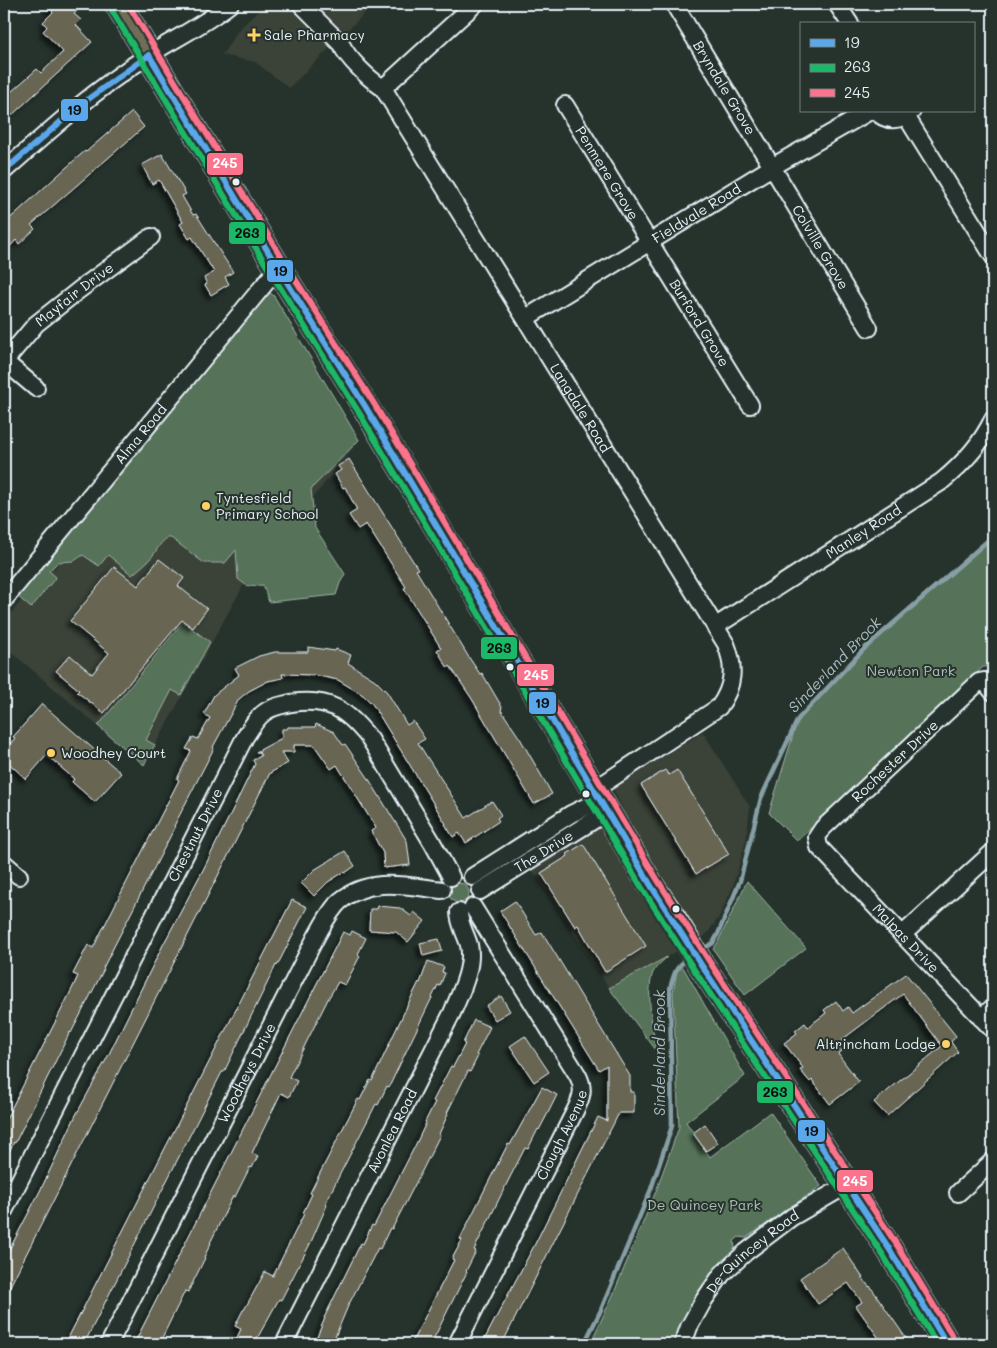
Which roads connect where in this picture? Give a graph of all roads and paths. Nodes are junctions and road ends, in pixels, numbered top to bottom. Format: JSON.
{"nodes":[{"id":1,"x":118,"y":4,"type":"edge"},
{"id":2,"x":230,"y":4,"type":"edge"},
{"id":3,"x":301,"y":4,"type":"edge"},
{"id":4,"x":474,"y":4,"type":"edge"},
{"id":5,"x":837,"y":4,"type":"edge"},
{"id":6,"x":677,"y":9,"type":"dead end"},
{"id":7,"x":849,"y":22,"type":"edge"},
{"id":8,"x":149,"y":55,"type":"junction"},
{"id":9,"x":383,"y":88,"type":"junction"},
{"id":10,"x":565,"y":105,"type":"dead end"},
{"id":11,"x":868,"y":112,"type":"edge"},
{"id":12,"x":877,"y":112,"type":"edge"},
{"id":13,"x":909,"y":114,"type":"edge"},
{"id":14,"x":772,"y":167,"type":"junction"},
{"id":15,"x":4,"y":172,"type":"edge"},
{"id":16,"x":151,"y":237,"type":"dead end"},
{"id":17,"x":649,"y":242,"type":"junction"},
{"id":18,"x":993,"y":256,"type":"edge"},
{"id":19,"x":278,"y":268,"type":"junction"},
{"id":20,"x":526,"y":318,"type":"junction"},
{"id":21,"x":869,"y":328,"type":"dead end"},
{"id":22,"x":4,"y":361,"type":"edge"},
{"id":23,"x":36,"y":388,"type":"dead end"},
{"id":24,"x":750,"y":405,"type":"dead end"},
{"id":25,"x":993,"y":419,"type":"edge"},
{"id":26,"x":4,"y":600,"type":"edge"},
{"id":27,"x":716,"y":626,"type":"junction"},
{"id":28,"x":989,"y":686,"type":"edge"},
{"id":29,"x":596,"y":793,"type":"junction"},
{"id":30,"x":571,"y":814,"type":"junction"},
{"id":31,"x":819,"y":847,"type":"joint"},
{"id":32,"x":993,"y":852,"type":"edge"},
{"id":33,"x":4,"y":863,"type":"edge"},
{"id":34,"x":19,"y":876,"type":"dead end"},
{"id":35,"x":446,"y":883,"type":"junction"},
{"id":36,"x":476,"y":884,"type":"junction"},
{"id":37,"x":466,"y":909,"type":"junction"},
{"id":38,"x":902,"y":935,"type":"junction"},
{"id":39,"x":993,"y":1007,"type":"edge"},
{"id":40,"x":981,"y":1018,"type":"junction"},
{"id":41,"x":993,"y":1030,"type":"edge"},
{"id":42,"x":993,"y":1161,"type":"edge"},
{"id":43,"x":847,"y":1185,"type":"junction"},
{"id":44,"x":958,"y":1193,"type":"dead end"},
{"id":45,"x":4,"y":1211,"type":"edge"},
{"id":46,"x":109,"y":1344,"type":"edge"},
{"id":47,"x":284,"y":1344,"type":"edge"},
{"id":48,"x":457,"y":1344,"type":"edge"},
{"id":49,"x":683,"y":1344,"type":"edge"},
{"id":50,"x":947,"y":1344,"type":"edge"}],
"edges":[{"from":1,"to":8,"type":"highway"},
{"from":2,"to":8,"type":"street"},
{"from":3,"to":9,"type":"street","name":"Langdale Road"},
{"from":4,"to":9,"type":"street"},
{"from":5,"to":7,"type":"street"},
{"from":6,"to":14,"type":"street","name":"Bryndale Grove"},
{"from":8,"to":15,"type":"street"},
{"from":8,"to":19,"type":"highway"},
{"from":9,"to":20,"type":"street","name":"Langdale Road"},
{"from":10,"to":17,"type":"street","name":"Penmere Grove"},
{"from":11,"to":14,"type":"street","name":"Fieldvale Road"},
{"from":12,"to":13,"type":"street"},
{"from":13,"to":18,"type":"street"},
{"from":14,"to":17,"type":"street","name":"Fieldvale Road"},
{"from":14,"to":21,"type":"street","name":"Colville Grove"},
{"from":16,"to":22,"type":"street","name":"Mayfair Drive"},
{"from":17,"to":20,"type":"street","name":"Fieldvale Road"},
{"from":17,"to":24,"type":"street","name":"Burford Grove"},
{"from":19,"to":26,"type":"street","name":"Alma Road"},
{"from":19,"to":29,"type":"highway"},
{"from":20,"to":27,"type":"street","name":"Langdale Road"},
{"from":22,"to":23,"type":"street"},
{"from":25,"to":27,"type":"street","name":"Manley Road"},
{"from":27,"to":29,"type":"street","name":"Langdale Road"},
{"from":28,"to":31,"type":"street","name":"Rochester Drive"},
{"from":29,"to":30,"type":"street","name":"The Drive"},
{"from":29,"to":30,"type":"street","name":"The Drive"},
{"from":29,"to":36,"type":"street","name":"The Drive"},
{"from":29,"to":43,"type":"highway"},
{"from":30,"to":36,"type":"street","name":"The Drive"},
{"from":31,"to":38,"type":"street","name":"Malpas Drive"},
{"from":32,"to":38,"type":"street"},
{"from":33,"to":34,"type":"street"},
{"from":35,"to":36,"type":"street"},
{"from":35,"to":37,"type":"street"},
{"from":35,"to":45,"type":"street","name":"Chestnut Drive"},
{"from":35,"to":46,"type":"street","name":"Woodheys Drive"},
{"from":36,"to":37,"type":"street"},
{"from":37,"to":47,"type":"street","name":"Avonlea Road"},
{"from":37,"to":48,"type":"street","name":"Clough Avenue"},
{"from":38,"to":40,"type":"street","name":"Malpas Drive"},
{"from":39,"to":40,"type":"street"},
{"from":40,"to":41,"type":"street","name":"Malpas Drive"},
{"from":42,"to":44,"type":"street"},
{"from":43,"to":49,"type":"street","name":"De-Quincey Road"},
{"from":43,"to":50,"type":"highway"}]}
